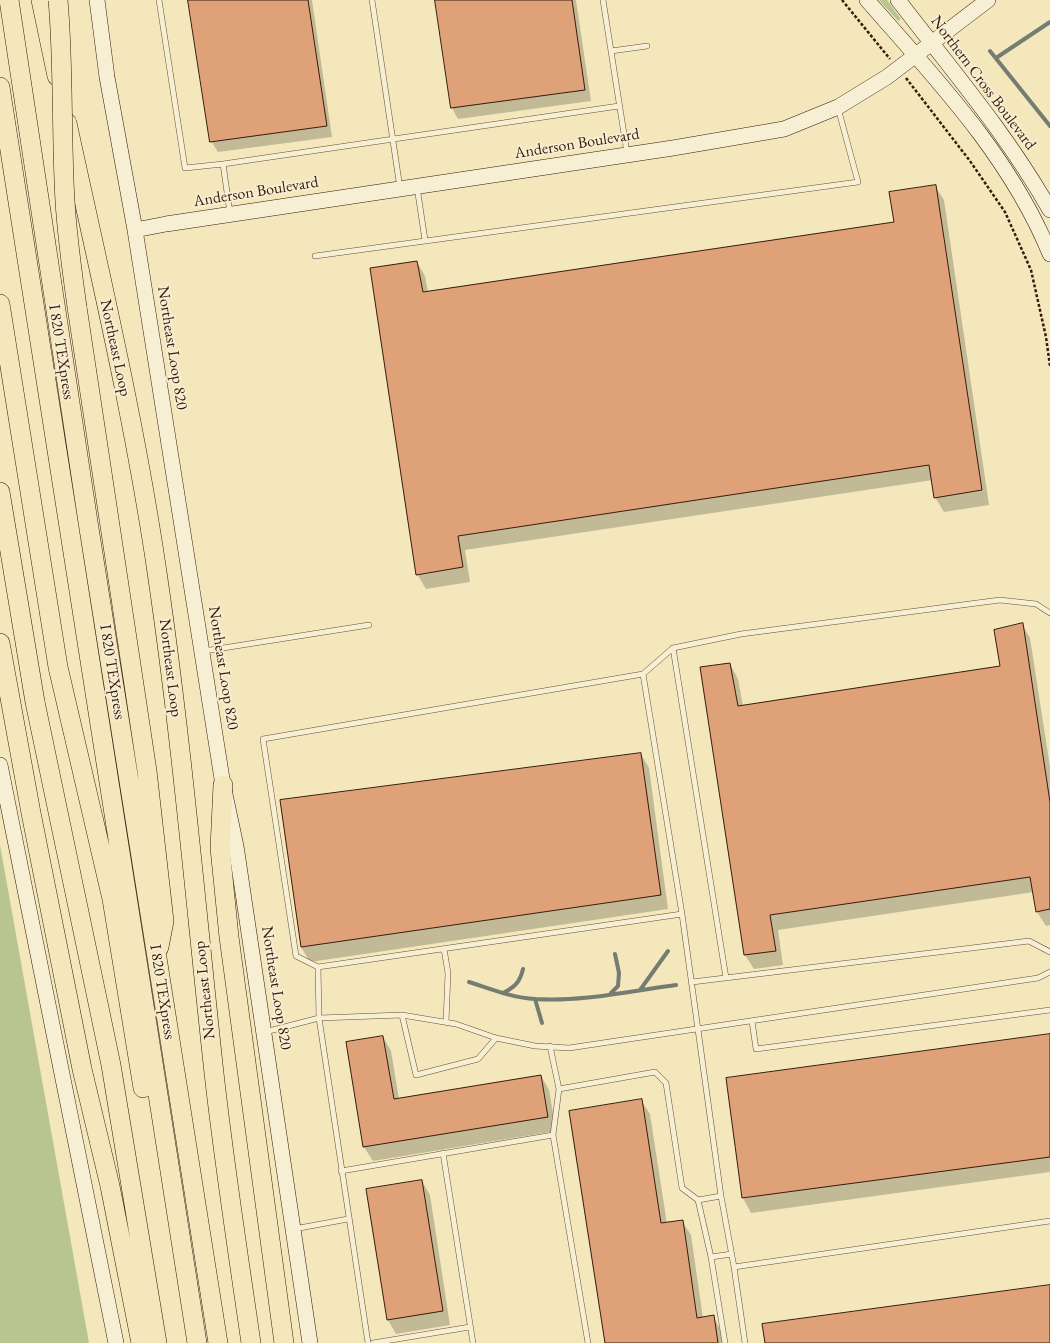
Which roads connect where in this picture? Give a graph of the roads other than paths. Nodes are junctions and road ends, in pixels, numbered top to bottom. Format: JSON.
{"nodes":[{"id":1,"x":9,"y":0,"type":"edge"},
{"id":2,"x":41,"y":0,"type":"edge"},
{"id":3,"x":58,"y":0,"type":"edge"},
{"id":4,"x":88,"y":0,"type":"edge"},
{"id":5,"x":97,"y":0,"type":"edge"},
{"id":6,"x":159,"y":0,"type":"edge"},
{"id":7,"x":372,"y":0,"type":"edge"},
{"id":8,"x":603,"y":0,"type":"edge"},
{"id":9,"x":867,"y":0,"type":"edge"},
{"id":10,"x":898,"y":0,"type":"edge"},
{"id":11,"x":988,"y":0,"type":"edge"},
{"id":12,"x":930,"y":42,"type":"junction"},
{"id":13,"x":647,"y":46,"type":"dead end"},
{"id":14,"x":611,"y":51,"type":"junction"},
{"id":15,"x":915,"y":54,"type":"junction"},
{"id":16,"x":107,"y":77,"type":"junction"},
{"id":17,"x":0,"y":87,"type":"edge"},
{"id":18,"x":619,"y":106,"type":"junction"},
{"id":19,"x":838,"y":107,"type":"junction"},
{"id":20,"x":393,"y":139,"type":"junction"},
{"id":21,"x":627,"y":154,"type":"junction"},
{"id":22,"x":223,"y":164,"type":"junction"},
{"id":23,"x":417,"y":186,"type":"junction"},
{"id":24,"x":400,"y":189,"type":"junction"},
{"id":25,"x":1050,"y":210,"type":"edge"},
{"id":26,"x":230,"y":214,"type":"junction"},
{"id":27,"x":135,"y":230,"type":"junction"},
{"id":28,"x":426,"y":240,"type":"junction"},
{"id":29,"x":1050,"y":254,"type":"edge"},
{"id":30,"x":315,"y":256,"type":"dead end"},
{"id":31,"x":0,"y":304,"type":"edge"},
{"id":32,"x":0,"y":492,"type":"edge"},
{"id":33,"x":1050,"y":613,"type":"edge"},
{"id":34,"x":1050,"y":619,"type":"edge"},
{"id":35,"x":369,"y":625,"type":"dead end"},
{"id":36,"x":0,"y":643,"type":"edge"},
{"id":37,"x":673,"y":648,"type":"junction"},
{"id":38,"x":202,"y":652,"type":"junction"},
{"id":39,"x":643,"y":674,"type":"junction"},
{"id":40,"x":0,"y":765,"type":"edge"},
{"id":41,"x":2,"y":784,"type":"edge"},
{"id":42,"x":223,"y":785,"type":"junction"},
{"id":43,"x":4,"y":810,"type":"edge"},
{"id":44,"x":682,"y":914,"type":"junction"},
{"id":45,"x":444,"y":949,"type":"junction"},
{"id":46,"x":1050,"y":952,"type":"edge"},
{"id":47,"x":156,"y":956,"type":"junction"},
{"id":48,"x":318,"y":967,"type":"junction"},
{"id":49,"x":1050,"y":972,"type":"edge"},
{"id":50,"x":726,"y":978,"type":"junction"},
{"id":51,"x":692,"y":982,"type":"junction"},
{"id":52,"x":1050,"y":1010,"type":"edge"},
{"id":53,"x":402,"y":1014,"type":"junction"},
{"id":54,"x":319,"y":1018,"type":"junction"},
{"id":55,"x":752,"y":1021,"type":"junction"},
{"id":56,"x":446,"y":1022,"type":"junction"},
{"id":57,"x":699,"y":1028,"type":"junction"},
{"id":58,"x":264,"y":1032,"type":"junction"},
{"id":59,"x":496,"y":1038,"type":"junction"},
{"id":60,"x":550,"y":1046,"type":"junction"},
{"id":61,"x":559,"y":1088,"type":"junction"},
{"id":62,"x":553,"y":1136,"type":"junction"},
{"id":63,"x":443,"y":1153,"type":"junction"},
{"id":64,"x":340,"y":1172,"type":"junction"},
{"id":65,"x":721,"y":1196,"type":"junction"},
{"id":66,"x":698,"y":1200,"type":"junction"},
{"id":67,"x":348,"y":1219,"type":"junction"},
{"id":68,"x":1050,"y":1221,"type":"edge"},
{"id":69,"x":293,"y":1229,"type":"junction"},
{"id":70,"x":732,"y":1254,"type":"junction"},
{"id":71,"x":183,"y":1256,"type":"junction"},
{"id":72,"x":711,"y":1257,"type":"junction"},
{"id":73,"x":734,"y":1267,"type":"junction"},
{"id":74,"x":470,"y":1327,"type":"junction"},
{"id":75,"x":116,"y":1343,"type":"edge"},
{"id":76,"x":141,"y":1343,"type":"edge"},
{"id":77,"x":157,"y":1343,"type":"edge"},
{"id":78,"x":197,"y":1343,"type":"edge"},
{"id":79,"x":218,"y":1343,"type":"edge"},
{"id":80,"x":251,"y":1343,"type":"edge"},
{"id":81,"x":284,"y":1343,"type":"edge"},
{"id":82,"x":310,"y":1343,"type":"edge"},
{"id":83,"x":368,"y":1343,"type":"edge"},
{"id":84,"x":373,"y":1343,"type":"edge"},
{"id":85,"x":473,"y":1343,"type":"edge"},
{"id":86,"x":588,"y":1343,"type":"edge"},
{"id":87,"x":726,"y":1343,"type":"edge"},
{"id":88,"x":746,"y":1343,"type":"edge"}],
"edges":[{"from":1,"to":47,"type":"highway","name":"I 820 TEXpress"},
{"from":2,"to":80,"type":"highway","name":"Northeast Loop"},
{"from":3,"to":47,"type":"highway","bridge":true},
{"from":4,"to":16,"type":"main road"},
{"from":5,"to":16,"type":"main road","name":"Northeast Loop 820"},
{"from":6,"to":22,"type":"lane"},
{"from":7,"to":20,"type":"lane"},
{"from":8,"to":14,"type":"lane"},
{"from":9,"to":15,"type":"main road","name":"Northern Cross Boulevard"},
{"from":10,"to":12,"type":"main road","name":"Northern Cross Boulevard"},
{"from":11,"to":12,"type":"main road","name":"Anderson Boulevard"},
{"from":12,"to":15,"type":"main road","name":"Anderson Boulevard"},
{"from":12,"to":25,"type":"main road","name":"Northern Cross Boulevard"},
{"from":13,"to":14,"type":"lane"},
{"from":14,"to":18,"type":"lane"},
{"from":15,"to":19,"type":"main road","name":"Anderson Boulevard"},
{"from":15,"to":29,"type":"main road","name":"Northern Cross Boulevard"},
{"from":16,"to":27,"type":"main road","name":"Northeast Loop 820"},
{"from":17,"to":71,"type":"highway","name":"I 820 TEXpress"},
{"from":18,"to":20,"type":"lane"},
{"from":18,"to":21,"type":"lane"},
{"from":19,"to":21,"type":"main road","name":"Anderson Boulevard"},
{"from":19,"to":28,"type":"lane"},
{"from":20,"to":22,"type":"lane"},
{"from":20,"to":24,"type":"lane"},
{"from":21,"to":23,"type":"main road","name":"Anderson Boulevard"},
{"from":22,"to":26,"type":"lane"},
{"from":23,"to":24,"type":"main road","name":"Anderson Boulevard"},
{"from":23,"to":28,"type":"lane"},
{"from":24,"to":26,"type":"main road","name":"Anderson Boulevard"},
{"from":26,"to":27,"type":"main road","name":"Anderson Boulevard"},
{"from":27,"to":38,"type":"main road","name":"Northeast Loop 820"},
{"from":28,"to":30,"type":"lane"},
{"from":31,"to":71,"type":"highway"},
{"from":32,"to":77,"type":"highway"},
{"from":33,"to":34,"type":"lane"},
{"from":33,"to":37,"type":"lane"},
{"from":35,"to":38,"type":"lane"},
{"from":36,"to":76,"type":"highway"},
{"from":37,"to":39,"type":"lane"},
{"from":37,"to":50,"type":"lane"},
{"from":38,"to":42,"type":"main road","name":"Northeast Loop 820"},
{"from":39,"to":44,"type":"lane"},
{"from":39,"to":48,"type":"lane"},
{"from":40,"to":41,"type":"main road"},
{"from":41,"to":43,"type":"main road"},
{"from":42,"to":58,"type":"main road","name":"Northeast Loop 820"},
{"from":42,"to":81,"type":"highway"},
{"from":43,"to":75,"type":"main road"},
{"from":44,"to":45,"type":"lane"},
{"from":44,"to":51,"type":"lane"},
{"from":45,"to":48,"type":"lane"},
{"from":45,"to":56,"type":"lane"},
{"from":46,"to":50,"type":"lane"},
{"from":47,"to":79,"type":"highway","name":"I 820 TEXpress"},
{"from":48,"to":54,"type":"lane"},
{"from":49,"to":55,"type":"lane"},
{"from":50,"to":51,"type":"lane"},
{"from":51,"to":57,"type":"lane"},
{"from":52,"to":55,"type":"lane"},
{"from":53,"to":54,"type":"lane"},
{"from":53,"to":56,"type":"lane"},
{"from":53,"to":59,"type":"lane"},
{"from":54,"to":58,"type":"lane"},
{"from":54,"to":64,"type":"lane"},
{"from":55,"to":57,"type":"lane"},
{"from":56,"to":59,"type":"lane"},
{"from":57,"to":60,"type":"lane"},
{"from":57,"to":65,"type":"lane"},
{"from":58,"to":69,"type":"main road","name":"Northeast Loop 820"},
{"from":59,"to":60,"type":"lane"},
{"from":60,"to":61,"type":"lane"},
{"from":61,"to":62,"type":"lane"},
{"from":61,"to":66,"type":"lane"},
{"from":62,"to":63,"type":"lane"},
{"from":62,"to":86,"type":"lane"},
{"from":63,"to":64,"type":"lane"},
{"from":63,"to":74,"type":"lane"},
{"from":64,"to":67,"type":"lane"},
{"from":65,"to":66,"type":"lane"},
{"from":65,"to":70,"type":"lane"},
{"from":66,"to":72,"type":"lane"},
{"from":67,"to":69,"type":"lane"},
{"from":67,"to":83,"type":"lane"},
{"from":68,"to":73,"type":"lane"},
{"from":69,"to":82,"type":"main road","name":"Northeast Loop 820"},
{"from":70,"to":72,"type":"lane"},
{"from":70,"to":73,"type":"lane"},
{"from":71,"to":78,"type":"highway","name":"I 820 TEXpress"},
{"from":72,"to":87,"type":"lane"},
{"from":73,"to":88,"type":"lane"},
{"from":74,"to":84,"type":"lane"},
{"from":74,"to":85,"type":"lane"}]}
